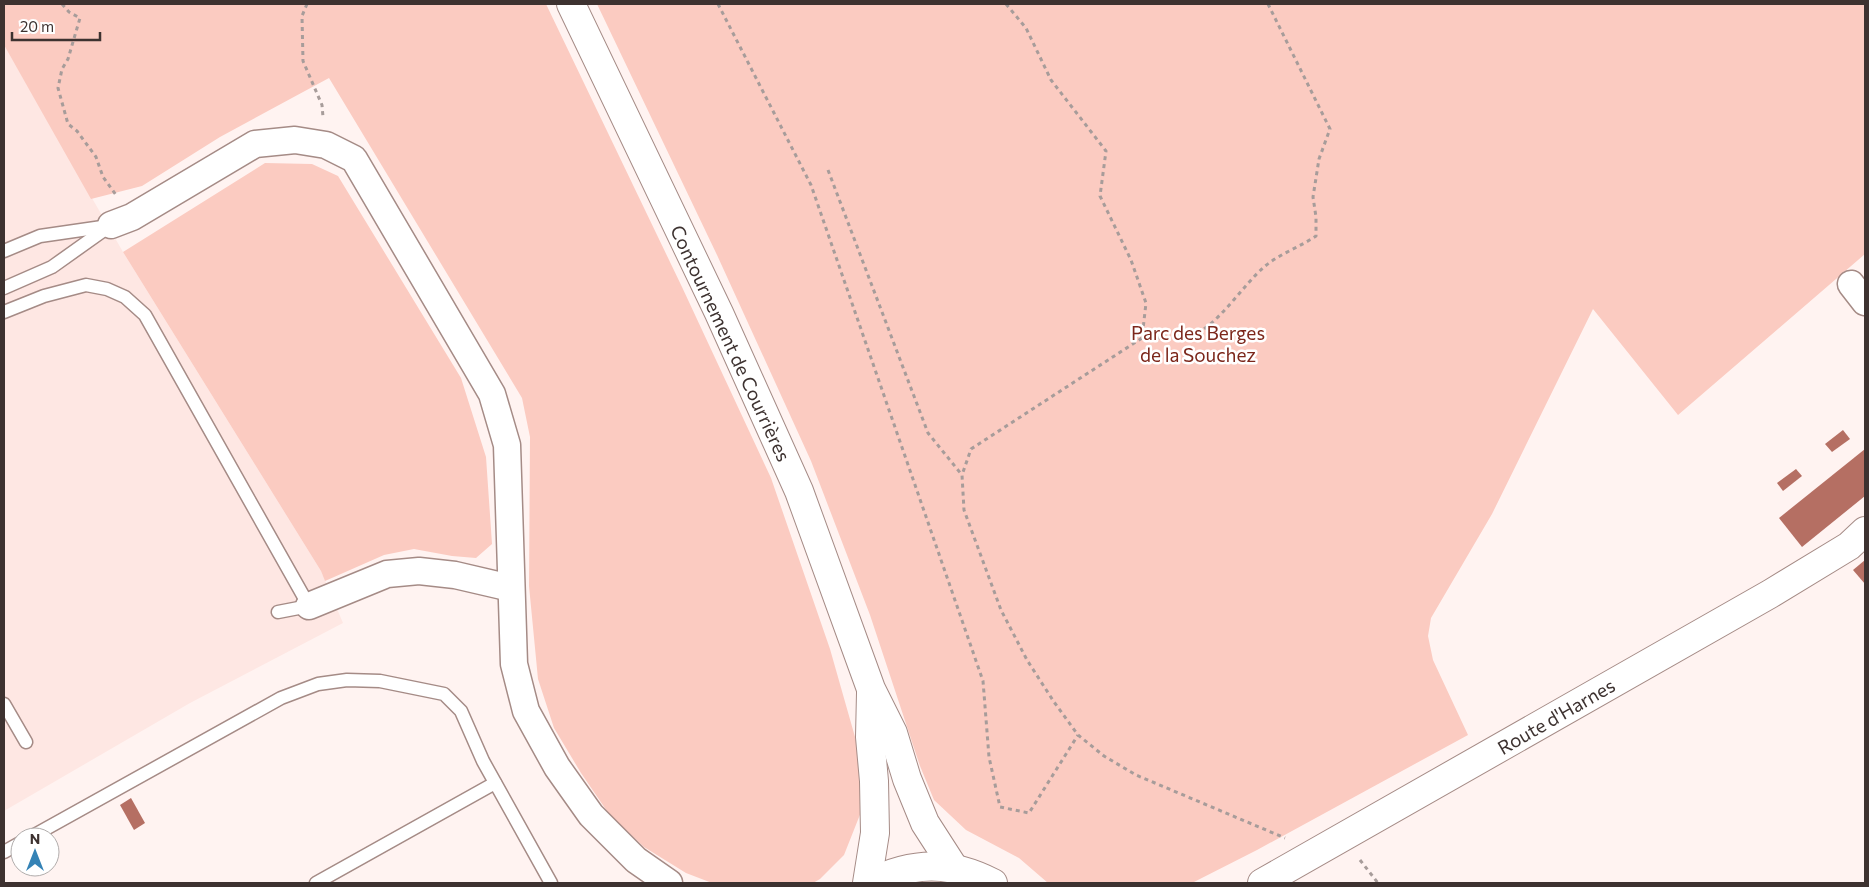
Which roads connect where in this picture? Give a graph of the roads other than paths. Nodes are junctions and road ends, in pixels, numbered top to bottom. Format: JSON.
{"nodes":[{"id":1,"x":571,"y":4,"type":"edge"},
{"id":2,"x":122,"y":221,"type":"junction"},
{"id":3,"x":4,"y":251,"type":"edge"},
{"id":4,"x":4,"y":288,"type":"edge"},
{"id":5,"x":4,"y":312,"type":"edge"},
{"id":6,"x":1857,"y":538,"type":"edge"},
{"id":7,"x":511,"y":588,"type":"junction"},
{"id":8,"x":308,"y":606,"type":"junction"},
{"id":9,"x":278,"y":612,"type":"dead end"},
{"id":10,"x":871,"y":690,"type":"junction"},
{"id":11,"x":4,"y":704,"type":"edge"},
{"id":12,"x":26,"y":742,"type":"dead end"},
{"id":13,"x":495,"y":783,"type":"junction"},
{"id":14,"x":49,"y":827,"type":"edge"},
{"id":15,"x":954,"y":868,"type":"junction"},
{"id":16,"x":316,"y":883,"type":"edge"},
{"id":17,"x":551,"y":883,"type":"edge"},
{"id":18,"x":669,"y":883,"type":"edge"},
{"id":19,"x":869,"y":883,"type":"edge"},
{"id":20,"x":992,"y":883,"type":"edge"},
{"id":21,"x":1262,"y":883,"type":"edge"}],
"edges":[{"from":1,"to":10,"type":"street","name":"Contournement de Courrières"},
{"from":2,"to":3,"type":"lane"},
{"from":2,"to":4,"type":"lane"},
{"from":2,"to":7,"type":"street"},
{"from":5,"to":8,"type":"lane"},
{"from":6,"to":21,"type":"street","name":"Route d'Harnes"},
{"from":7,"to":8,"type":"street"},
{"from":7,"to":18,"type":"street"},
{"from":8,"to":9,"type":"lane"},
{"from":10,"to":15,"type":"street","name":"Contournement de Courrières"},
{"from":10,"to":19,"type":"street","name":"Contournement de Courrières"},
{"from":11,"to":12,"type":"lane"},
{"from":13,"to":14,"type":"lane"},
{"from":13,"to":16,"type":"lane"},
{"from":13,"to":17,"type":"lane"},
{"from":15,"to":19,"type":"street"},
{"from":15,"to":20,"type":"street"}]}
